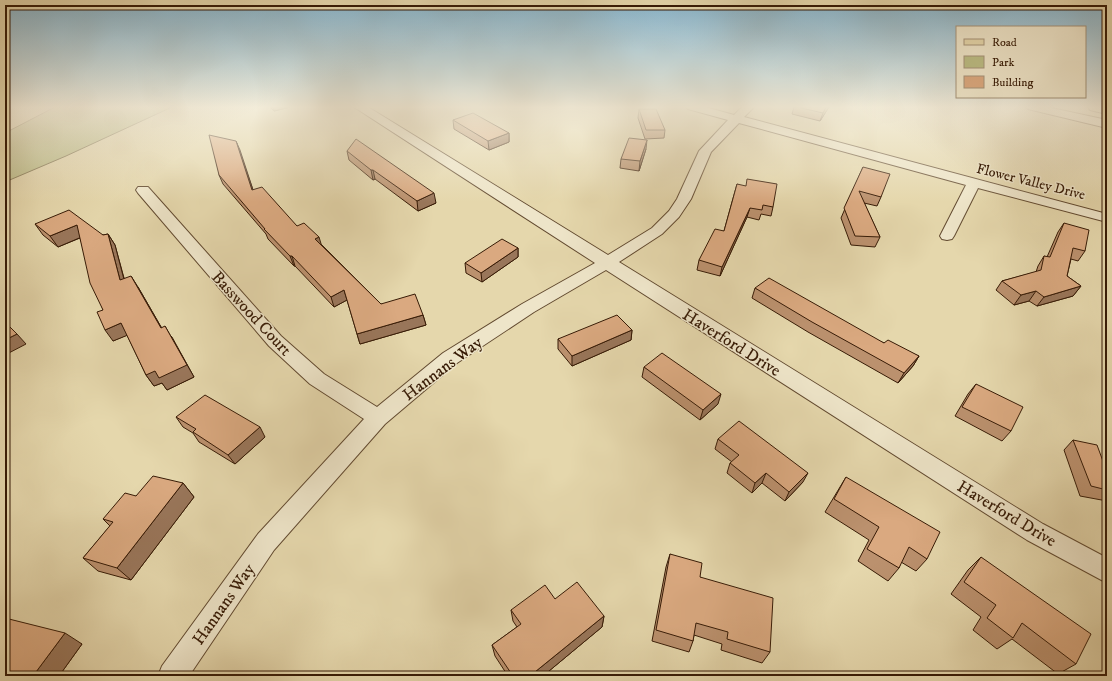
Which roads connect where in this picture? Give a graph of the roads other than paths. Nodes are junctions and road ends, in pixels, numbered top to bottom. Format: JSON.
{"nodes":[{"id":1,"x":410,"y":139,"type":"edge"},
{"id":2,"x":717,"y":139,"type":"edge"},
{"id":3,"x":827,"y":139,"type":"edge"},
{"id":4,"x":974,"y":183,"type":"junction"},
{"id":5,"x":143,"y":190,"type":"dead end"},
{"id":6,"x":1107,"y":218,"type":"edge"},
{"id":7,"x":947,"y":236,"type":"dead end"},
{"id":8,"x":607,"y":263,"type":"junction"},
{"id":9,"x":378,"y":418,"type":"junction"},
{"id":10,"x":1107,"y":571,"type":"edge"},
{"id":11,"x":172,"y":676,"type":"edge"}],
"edges":[{"from":1,"to":8,"type":"street","name":"Haverford Drive"},
{"from":2,"to":8,"type":"street","name":"Hannans Way"},
{"from":3,"to":4,"type":"street","name":"Flower Valley Drive"},
{"from":4,"to":6,"type":"street","name":"Flower Valley Drive"},
{"from":4,"to":7,"type":"street"},
{"from":5,"to":9,"type":"street","name":"Basswood Court"},
{"from":8,"to":9,"type":"street","name":"Hannans Way"},
{"from":8,"to":10,"type":"street","name":"Haverford Drive"},
{"from":9,"to":11,"type":"street","name":"Hannans Way"}]}
